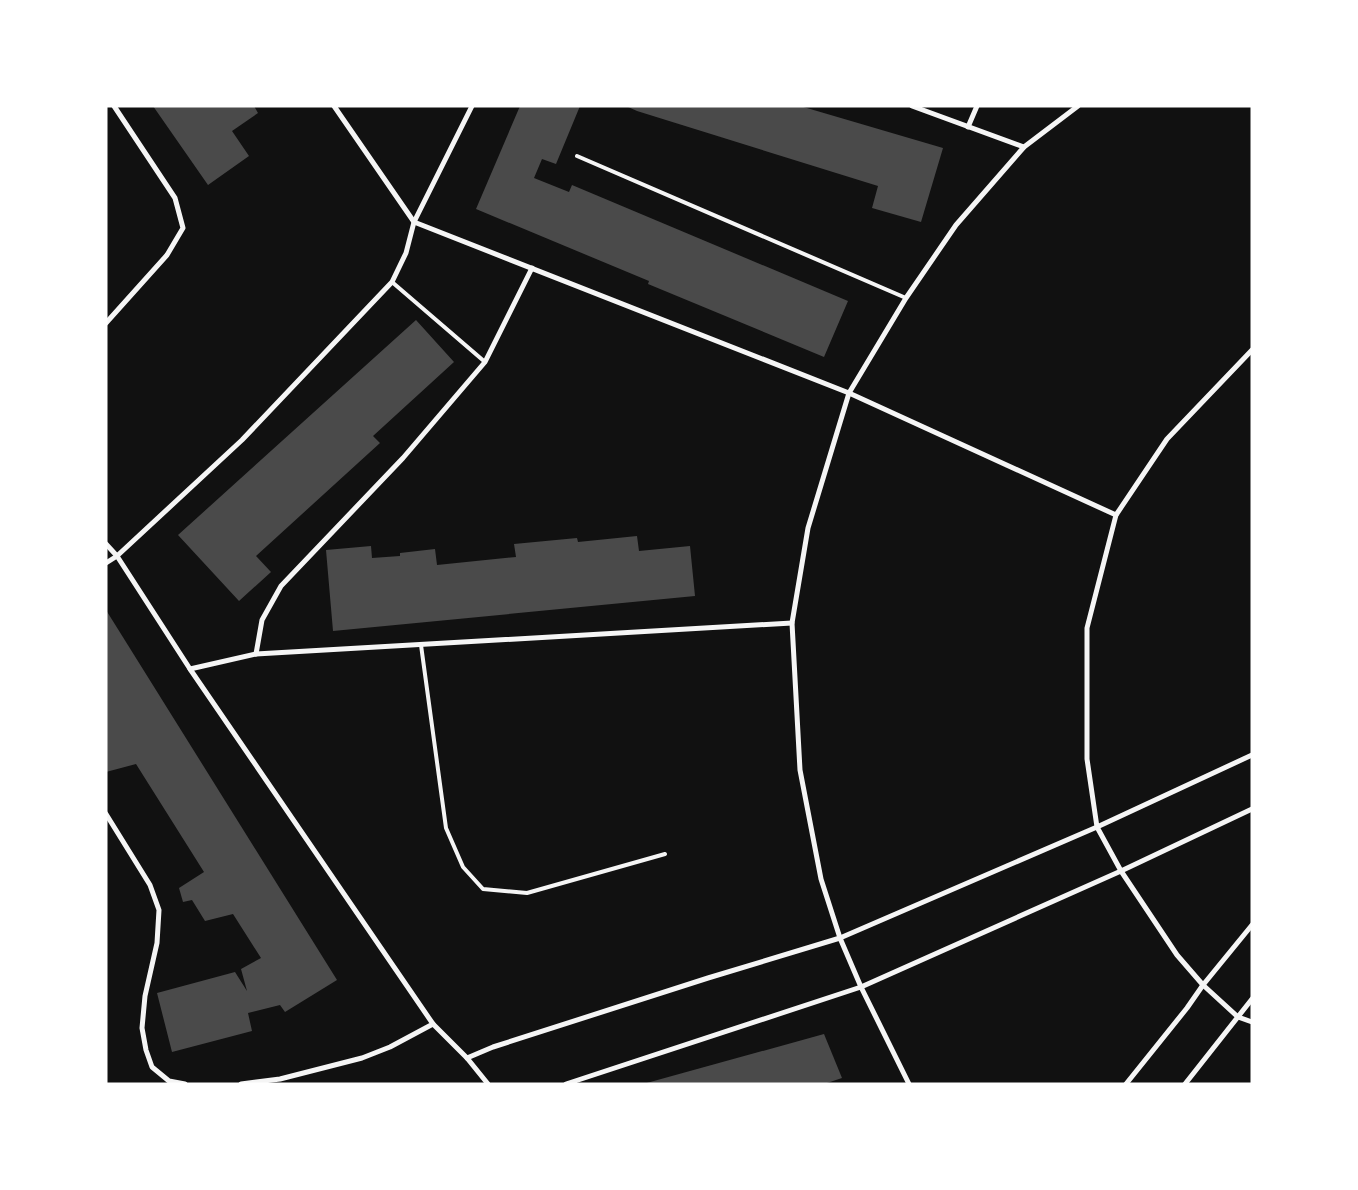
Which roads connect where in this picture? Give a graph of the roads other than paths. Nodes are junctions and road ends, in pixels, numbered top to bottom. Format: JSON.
{"nodes":[{"id":1,"x":114,"y":106,"type":"edge"},
{"id":2,"x":334,"y":106,"type":"edge"},
{"id":3,"x":472,"y":106,"type":"edge"},
{"id":4,"x":912,"y":106,"type":"edge"},
{"id":5,"x":977,"y":106,"type":"edge"},
{"id":6,"x":1078,"y":106,"type":"edge"},
{"id":7,"x":968,"y":127,"type":"junction"},
{"id":8,"x":1024,"y":147,"type":"junction"},
{"id":9,"x":577,"y":156,"type":"dead end"},
{"id":10,"x":414,"y":222,"type":"junction"},
{"id":11,"x":532,"y":268,"type":"junction"},
{"id":12,"x":392,"y":282,"type":"junction"},
{"id":13,"x":906,"y":298,"type":"junction"},
{"id":14,"x":106,"y":323,"type":"edge"},
{"id":15,"x":1252,"y":350,"type":"edge"},
{"id":16,"x":485,"y":362,"type":"junction"},
{"id":17,"x":849,"y":393,"type":"junction"},
{"id":18,"x":1116,"y":515,"type":"junction"},
{"id":19,"x":106,"y":544,"type":"edge"},
{"id":20,"x":117,"y":556,"type":"junction"},
{"id":21,"x":106,"y":563,"type":"edge"},
{"id":22,"x":792,"y":623,"type":"junction"},
{"id":23,"x":421,"y":644,"type":"junction"},
{"id":24,"x":256,"y":654,"type":"junction"},
{"id":25,"x":190,"y":669,"type":"junction"},
{"id":26,"x":1252,"y":755,"type":"edge"},
{"id":27,"x":1252,"y":809,"type":"edge"},
{"id":28,"x":106,"y":814,"type":"edge"},
{"id":29,"x":1098,"y":826,"type":"junction"},
{"id":30,"x":665,"y":854,"type":"dead end"},
{"id":31,"x":1121,"y":871,"type":"junction"},
{"id":32,"x":1252,"y":925,"type":"edge"},
{"id":33,"x":840,"y":938,"type":"junction"},
{"id":34,"x":1203,"y":985,"type":"junction"},
{"id":35,"x":861,"y":987,"type":"junction"},
{"id":36,"x":1252,"y":999,"type":"edge"},
{"id":37,"x":1238,"y":1017,"type":"junction"},
{"id":38,"x":1252,"y":1022,"type":"edge"},
{"id":39,"x":433,"y":1024,"type":"junction"},
{"id":40,"x":466,"y":1058,"type":"junction"},
{"id":41,"x":185,"y":1084,"type":"edge"},
{"id":42,"x":242,"y":1084,"type":"edge"},
{"id":43,"x":488,"y":1084,"type":"edge"},
{"id":44,"x":566,"y":1084,"type":"edge"},
{"id":45,"x":909,"y":1084,"type":"edge"},
{"id":46,"x":1126,"y":1084,"type":"edge"},
{"id":47,"x":1185,"y":1084,"type":"edge"}],
"edges":[{"from":1,"to":14,"type":"street"},
{"from":2,"to":10,"type":"street"},
{"from":3,"to":10,"type":"street"},
{"from":4,"to":7,"type":"street"},
{"from":5,"to":7,"type":"street"},
{"from":6,"to":8,"type":"street"},
{"from":7,"to":8,"type":"street"},
{"from":8,"to":13,"type":"street"},
{"from":9,"to":13,"type":"lane"},
{"from":10,"to":11,"type":"street"},
{"from":10,"to":12,"type":"street"},
{"from":11,"to":16,"type":"street"},
{"from":11,"to":17,"type":"street"},
{"from":12,"to":16,"type":"lane"},
{"from":12,"to":20,"type":"street"},
{"from":13,"to":17,"type":"street"},
{"from":15,"to":18,"type":"street"},
{"from":16,"to":24,"type":"street"},
{"from":17,"to":18,"type":"street"},
{"from":17,"to":22,"type":"street"},
{"from":18,"to":29,"type":"street"},
{"from":19,"to":20,"type":"street"},
{"from":20,"to":21,"type":"street"},
{"from":20,"to":25,"type":"street"},
{"from":22,"to":23,"type":"street"},
{"from":22,"to":33,"type":"street"},
{"from":23,"to":24,"type":"street"},
{"from":23,"to":30,"type":"lane"},
{"from":24,"to":25,"type":"street"},
{"from":25,"to":39,"type":"street"},
{"from":26,"to":29,"type":"street"},
{"from":27,"to":31,"type":"street"},
{"from":28,"to":41,"type":"street"},
{"from":29,"to":31,"type":"street"},
{"from":29,"to":33,"type":"street"},
{"from":31,"to":34,"type":"street"},
{"from":31,"to":35,"type":"street"},
{"from":32,"to":34,"type":"street"},
{"from":33,"to":35,"type":"street"},
{"from":33,"to":40,"type":"street"},
{"from":34,"to":37,"type":"street"},
{"from":34,"to":46,"type":"street"},
{"from":35,"to":44,"type":"street"},
{"from":35,"to":45,"type":"street"},
{"from":36,"to":37,"type":"street"},
{"from":37,"to":38,"type":"street"},
{"from":37,"to":47,"type":"street"},
{"from":39,"to":40,"type":"street"},
{"from":39,"to":42,"type":"street"},
{"from":40,"to":43,"type":"street"}]}
